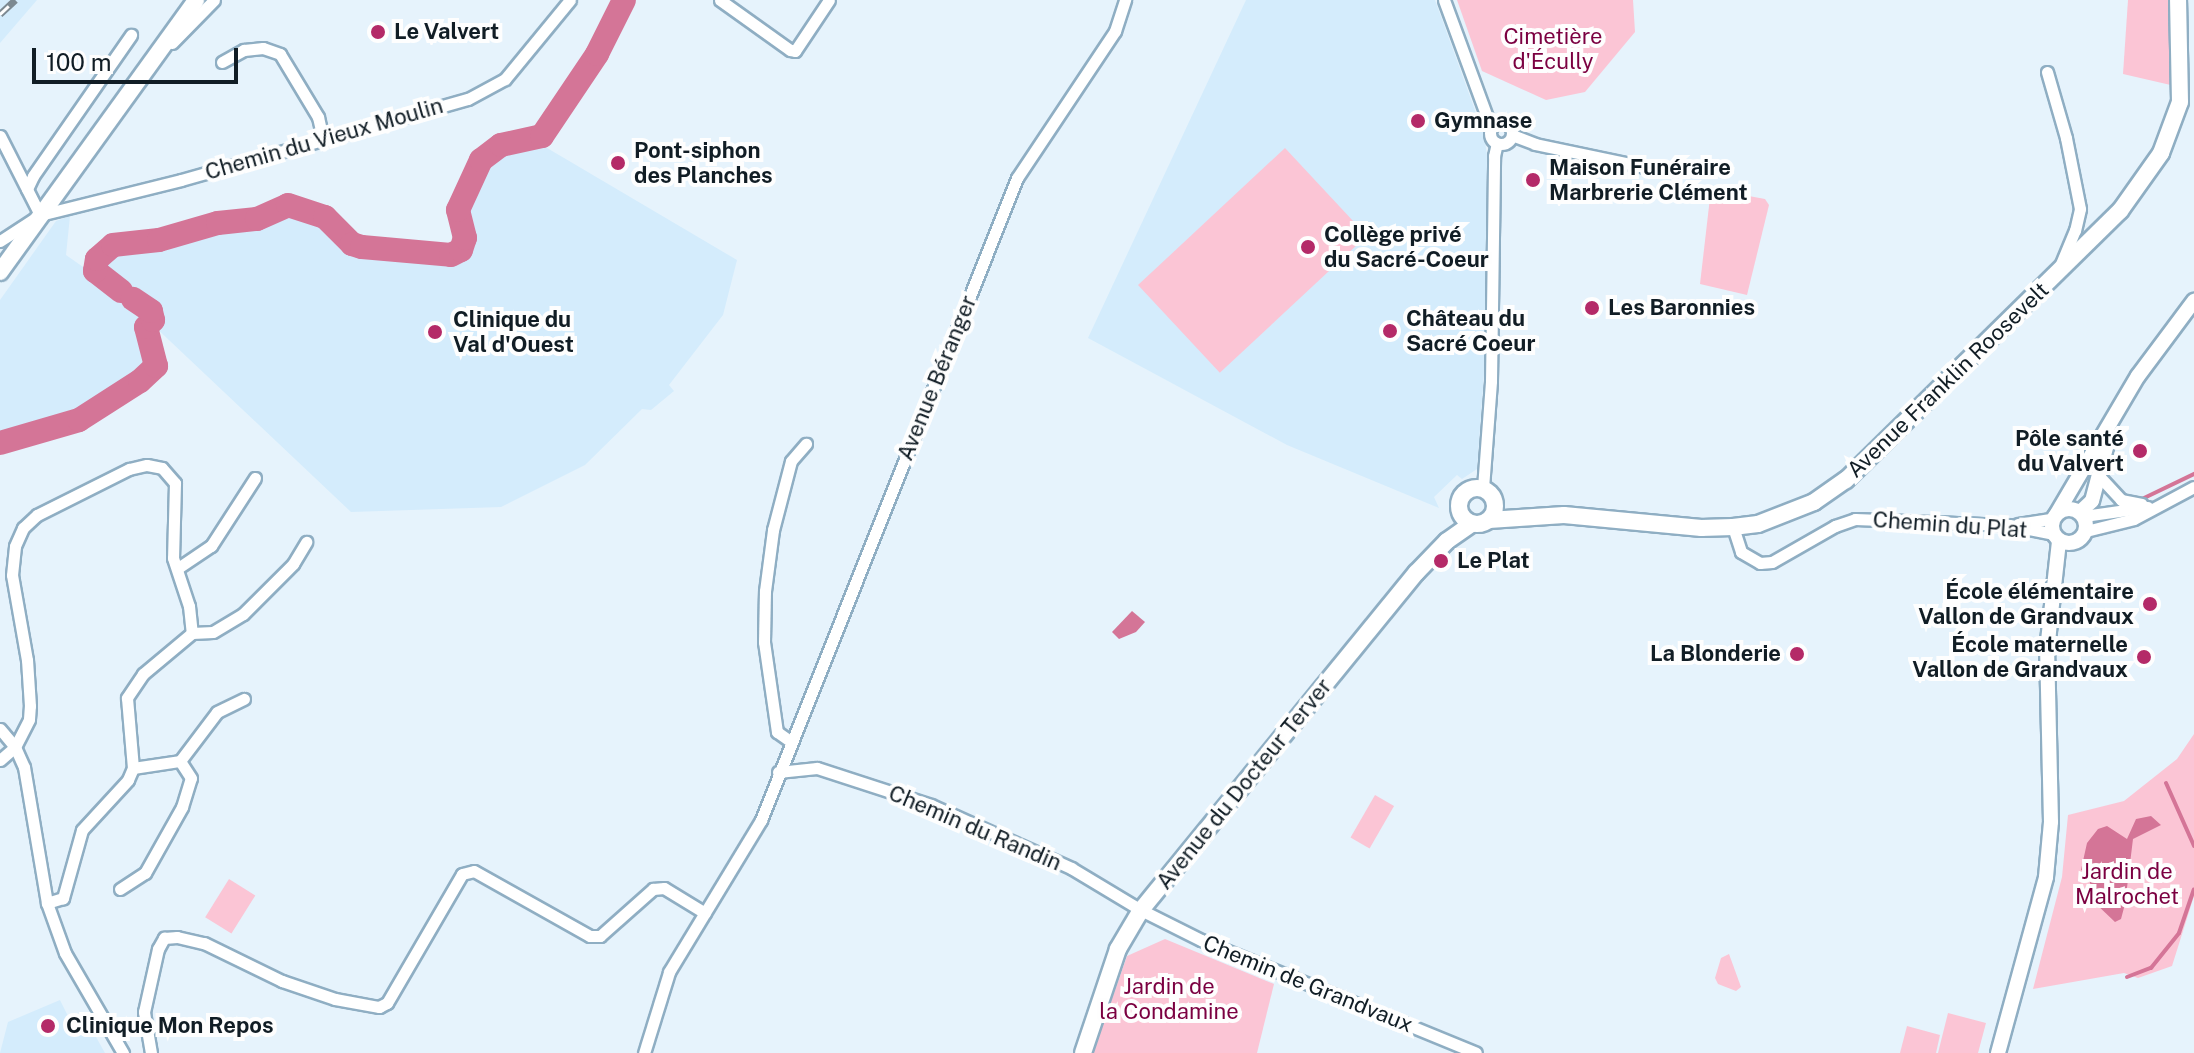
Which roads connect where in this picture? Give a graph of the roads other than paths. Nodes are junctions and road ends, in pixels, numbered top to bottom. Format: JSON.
{"nodes":[{"id":1,"x":196,"y":0,"type":"edge"},
{"id":2,"x":214,"y":0,"type":"edge"},
{"id":3,"x":570,"y":0,"type":"edge"},
{"id":4,"x":720,"y":0,"type":"edge"},
{"id":5,"x":829,"y":0,"type":"edge"},
{"id":6,"x":1125,"y":0,"type":"edge"},
{"id":7,"x":1444,"y":0,"type":"edge"},
{"id":8,"x":2178,"y":0,"type":"edge"},
{"id":9,"x":131,"y":35,"type":"dead end"},
{"id":10,"x":151,"y":62,"type":"junction"},
{"id":11,"x":222,"y":62,"type":"dead end"},
{"id":12,"x":2047,"y":72,"type":"dead end"},
{"id":13,"x":1493,"y":125,"type":"junction"},
{"id":14,"x":1512,"y":135,"type":"junction"},
{"id":15,"x":0,"y":136,"type":"edge"},
{"id":16,"x":323,"y":139,"type":"junction"},
{"id":17,"x":1497,"y":143,"type":"junction"},
{"id":18,"x":1650,"y":168,"type":"dead end"},
{"id":19,"x":27,"y":189,"type":"junction"},
{"id":20,"x":40,"y":215,"type":"junction"},
{"id":21,"x":0,"y":241,"type":"edge"},
{"id":22,"x":1,"y":264,"type":"edge"},
{"id":23,"x":2057,"y":273,"type":"junction"},
{"id":24,"x":2194,"y":301,"type":"edge"},
{"id":25,"x":2113,"y":421,"type":"junction"},
{"id":26,"x":806,"y":444,"type":"dead end"},
{"id":27,"x":2099,"y":476,"type":"junction"},
{"id":28,"x":255,"y":478,"type":"dead end"},
{"id":29,"x":2194,"y":487,"type":"edge"},
{"id":30,"x":1488,"y":494,"type":"junction"},
{"id":31,"x":2166,"y":501,"type":"junction"},
{"id":32,"x":1459,"y":510,"type":"junction"},
{"id":33,"x":1531,"y":515,"type":"junction"},
{"id":34,"x":2055,"y":517,"type":"junction"},
{"id":35,"x":1489,"y":520,"type":"junction"},
{"id":36,"x":2083,"y":520,"type":"junction"},
{"id":37,"x":1471,"y":524,"type":"junction"},
{"id":38,"x":2009,"y":525,"type":"junction"},
{"id":39,"x":1733,"y":527,"type":"junction"},
{"id":40,"x":2061,"y":540,"type":"junction"},
{"id":41,"x":1447,"y":541,"type":"junction"},
{"id":42,"x":306,"y":542,"type":"dead end"},
{"id":43,"x":178,"y":568,"type":"junction"},
{"id":44,"x":192,"y":633,"type":"junction"},
{"id":45,"x":244,"y":699,"type":"dead end"},
{"id":46,"x":0,"y":729,"type":"edge"},
{"id":47,"x":790,"y":741,"type":"junction"},
{"id":48,"x":15,"y":747,"type":"junction"},
{"id":49,"x":0,"y":760,"type":"edge"},
{"id":50,"x":180,"y":761,"type":"junction"},
{"id":51,"x":133,"y":768,"type":"junction"},
{"id":52,"x":778,"y":772,"type":"junction"},
{"id":53,"x":120,"y":889,"type":"dead end"},
{"id":54,"x":47,"y":903,"type":"junction"},
{"id":55,"x":1141,"y":910,"type":"junction"},
{"id":56,"x":705,"y":913,"type":"junction"},
{"id":57,"x":123,"y":1053,"type":"edge"},
{"id":58,"x":151,"y":1053,"type":"edge"},
{"id":59,"x":646,"y":1053,"type":"edge"},
{"id":60,"x":1083,"y":1053,"type":"edge"},
{"id":61,"x":1476,"y":1053,"type":"edge"},
{"id":62,"x":1998,"y":1053,"type":"edge"}],
"edges":[{"from":1,"to":10,"type":"main road"},
{"from":2,"to":10,"type":"street"},
{"from":3,"to":16,"type":"street","name":"Chemin du Vieux Moulin"},
{"from":4,"to":5,"type":"street"},
{"from":6,"to":47,"type":"street","name":"Avenue Béranger"},
{"from":7,"to":13,"type":"street"},
{"from":8,"to":23,"type":"main road","name":"Avenue Franklin Roosevelt"},
{"from":9,"to":19,"type":"street"},
{"from":10,"to":20,"type":"main road"},
{"from":11,"to":16,"type":"street"},
{"from":12,"to":23,"type":"street"},
{"from":13,"to":14,"type":"street"},
{"from":13,"to":17,"type":"street"},
{"from":14,"to":17,"type":"street"},
{"from":14,"to":18,"type":"street"},
{"from":15,"to":19,"type":"street"},
{"from":16,"to":20,"type":"street","name":"Chemin du Vieux Moulin"},
{"from":17,"to":30,"type":"street"},
{"from":19,"to":20,"type":"street"},
{"from":20,"to":21,"type":"street","name":"Chemin du Vieux Moulin"},
{"from":20,"to":22,"type":"main road"},
{"from":23,"to":39,"type":"main road","name":"Avenue Franklin Roosevelt"},
{"from":24,"to":25,"type":"main road"},
{"from":25,"to":27,"type":"main road"},
{"from":25,"to":34,"type":"main road"},
{"from":26,"to":47,"type":"street"},
{"from":27,"to":31,"type":"street"},
{"from":27,"to":36,"type":"main road"},
{"from":28,"to":43,"type":"street"},
{"from":29,"to":31,"type":"street"},
{"from":30,"to":32,"type":"main road"},
{"from":30,"to":33,"type":"main road","name":"Avenue Franklin Roosevelt"},
{"from":30,"to":35,"type":"main road"},
{"from":31,"to":36,"type":"street"},
{"from":32,"to":37,"type":"main road"},
{"from":32,"to":41,"type":"main road","name":"Avenue du Docteur Terver"},
{"from":33,"to":35,"type":"main road","name":"Avenue Franklin Roosevelt"},
{"from":33,"to":39,"type":"main road","name":"Avenue Franklin Roosevelt"},
{"from":34,"to":36,"type":"main road"},
{"from":34,"to":38,"type":"street"},
{"from":34,"to":40,"type":"main road"},
{"from":35,"to":37,"type":"main road"},
{"from":36,"to":40,"type":"main road"},
{"from":37,"to":41,"type":"main road","name":"Avenue du Docteur Terver"},
{"from":38,"to":39,"type":"street","name":"Chemin du Plat"},
{"from":38,"to":40,"type":"street","name":"Chemin du Plat"},
{"from":40,"to":62,"type":"main road"},
{"from":41,"to":55,"type":"main road","name":"Avenue du Docteur Terver"},
{"from":42,"to":44,"type":"street"},
{"from":43,"to":44,"type":"street"},
{"from":43,"to":48,"type":"street"},
{"from":44,"to":51,"type":"street"},
{"from":45,"to":50,"type":"street"},
{"from":46,"to":48,"type":"street"},
{"from":47,"to":52,"type":"street","name":"Avenue Béranger"},
{"from":48,"to":49,"type":"street"},
{"from":48,"to":54,"type":"street"},
{"from":50,"to":51,"type":"street"},
{"from":50,"to":53,"type":"street"},
{"from":51,"to":54,"type":"street"},
{"from":52,"to":55,"type":"street","name":"Chemin du Randin"},
{"from":52,"to":56,"type":"street"},
{"from":54,"to":57,"type":"street"},
{"from":55,"to":60,"type":"main road","name":"Avenue du Docteur Terver"},
{"from":55,"to":61,"type":"street","name":"Chemin de Grandvaux"},
{"from":56,"to":58,"type":"street"},
{"from":56,"to":59,"type":"street"}]}
